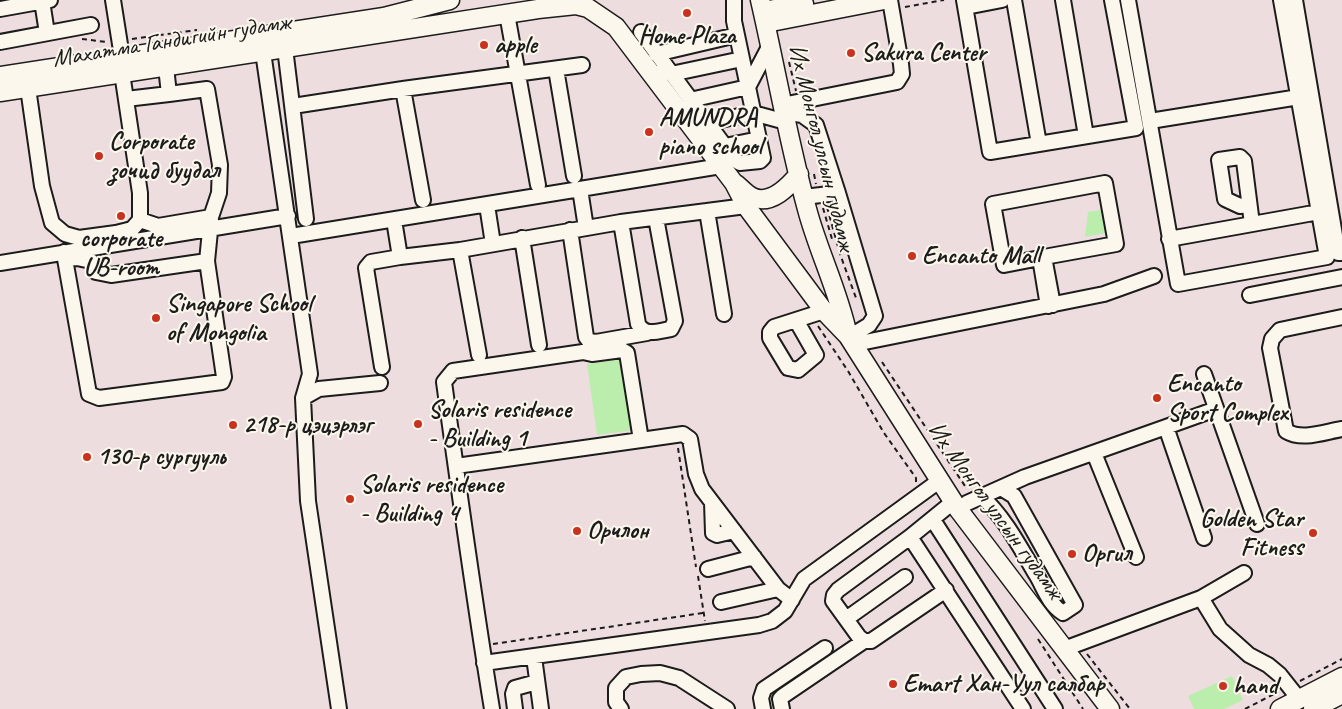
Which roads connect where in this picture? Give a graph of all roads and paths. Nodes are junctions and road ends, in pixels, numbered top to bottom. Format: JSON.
{"nodes":[{"id":1,"x":113,"y":0,"type":"edge"},
{"id":2,"x":603,"y":0,"type":"edge"},
{"id":3,"x":734,"y":0,"type":"edge"},
{"id":4,"x":830,"y":0,"type":"edge"},
{"id":5,"x":884,"y":0,"type":"edge"},
{"id":6,"x":890,"y":0,"type":"edge"},
{"id":7,"x":1002,"y":0,"type":"edge"},
{"id":8,"x":1014,"y":0,"type":"edge"},
{"id":9,"x":1063,"y":0,"type":"edge"},
{"id":10,"x":1112,"y":0,"type":"edge"},
{"id":11,"x":1128,"y":0,"type":"edge"},
{"id":12,"x":1280,"y":0,"type":"edge"},
{"id":13,"x":1295,"y":0,"type":"edge"},
{"id":14,"x":46,"y":1,"type":"edge"},
{"id":15,"x":441,"y":1,"type":"edge"},
{"id":16,"x":578,"y":2,"type":"edge"},
{"id":17,"x":965,"y":3,"type":"edge"},
{"id":18,"x":0,"y":9,"type":"edge"},
{"id":19,"x":763,"y":11,"type":"edge"},
{"id":20,"x":507,"y":14,"type":"junction"},
{"id":21,"x":439,"y":24,"type":"junction"},
{"id":22,"x":91,"y":25,"type":"dead end"},
{"id":23,"x":616,"y":27,"type":"junction"},
{"id":24,"x":198,"y":30,"type":"dead end"},
{"id":25,"x":641,"y":32,"type":"dead end"},
{"id":26,"x":47,"y":33,"type":"junction"},
{"id":27,"x":737,"y":34,"type":"junction"},
{"id":28,"x":79,"y":39,"type":"dead end"},
{"id":29,"x":0,"y":42,"type":"edge"},
{"id":30,"x":769,"y":47,"type":"junction"},
{"id":31,"x":285,"y":48,"type":"junction"},
{"id":32,"x":263,"y":52,"type":"junction"},
{"id":33,"x":656,"y":54,"type":"junction"},
{"id":34,"x":121,"y":57,"type":"junction"},
{"id":35,"x":638,"y":57,"type":"junction"},
{"id":36,"x":788,"y":57,"type":"dead end"},
{"id":37,"x":742,"y":58,"type":"junction"},
{"id":38,"x":582,"y":65,"type":"dead end"},
{"id":39,"x":166,"y":66,"type":"junction"},
{"id":40,"x":556,"y":69,"type":"junction"},
{"id":41,"x":87,"y":71,"type":"junction"},
{"id":42,"x":671,"y":74,"type":"junction"},
{"id":43,"x":517,"y":75,"type":"junction"},
{"id":44,"x":0,"y":76,"type":"edge"},
{"id":45,"x":748,"y":87,"type":"junction"},
{"id":46,"x":28,"y":88,"type":"junction"},
{"id":47,"x":403,"y":88,"type":"junction"},
{"id":48,"x":0,"y":92,"type":"edge"},
{"id":49,"x":169,"y":94,"type":"junction"},
{"id":50,"x":1299,"y":97,"type":"junction"},
{"id":51,"x":126,"y":99,"type":"junction"},
{"id":52,"x":690,"y":100,"type":"junction"},
{"id":53,"x":293,"y":106,"type":"junction"},
{"id":54,"x":787,"y":110,"type":"junction"},
{"id":55,"x":753,"y":113,"type":"junction"},
{"id":56,"x":1150,"y":121,"type":"junction"},
{"id":57,"x":707,"y":123,"type":"junction"},
{"id":58,"x":1086,"y":136,"type":"junction"},
{"id":59,"x":759,"y":139,"type":"junction"},
{"id":60,"x":1038,"y":144,"type":"junction"},
{"id":61,"x":720,"y":156,"type":"junction"},
{"id":62,"x":817,"y":170,"type":"dead end"},
{"id":63,"x":799,"y":174,"type":"junction"},
{"id":64,"x":574,"y":176,"type":"dead end"},
{"id":65,"x":820,"y":180,"type":"dead end"},
{"id":66,"x":734,"y":183,"type":"junction"},
{"id":67,"x":538,"y":185,"type":"dead end"},
{"id":68,"x":580,"y":190,"type":"junction"},
{"id":69,"x":830,"y":195,"type":"junction"},
{"id":70,"x":804,"y":196,"type":"junction"},
{"id":71,"x":423,"y":200,"type":"dead end"},
{"id":72,"x":487,"y":205,"type":"junction"},
{"id":73,"x":1249,"y":205,"type":"dead end"},
{"id":74,"x":746,"y":206,"type":"junction"},
{"id":75,"x":707,"y":211,"type":"junction"},
{"id":76,"x":1319,"y":212,"type":"junction"},
{"id":77,"x":288,"y":216,"type":"junction"},
{"id":78,"x":656,"y":218,"type":"junction"},
{"id":79,"x":306,"y":219,"type":"dead end"},
{"id":80,"x":140,"y":220,"type":"junction"},
{"id":81,"x":394,"y":220,"type":"junction"},
{"id":82,"x":621,"y":222,"type":"junction"},
{"id":83,"x":211,"y":223,"type":"junction"},
{"id":84,"x":1252,"y":224,"type":"junction"},
{"id":85,"x":586,"y":228,"type":"junction"},
{"id":86,"x":570,"y":230,"type":"junction"},
{"id":87,"x":291,"y":236,"type":"junction"},
{"id":88,"x":522,"y":238,"type":"junction"},
{"id":89,"x":1170,"y":239,"type":"junction"},
{"id":90,"x":493,"y":244,"type":"junction"},
{"id":91,"x":460,"y":250,"type":"junction"},
{"id":92,"x":1342,"y":253,"type":"edge"},
{"id":93,"x":65,"y":256,"type":"junction"},
{"id":94,"x":400,"y":257,"type":"junction"},
{"id":95,"x":207,"y":260,"type":"junction"},
{"id":96,"x":0,"y":263,"type":"edge"},
{"id":97,"x":1154,"y":276,"type":"dead end"},
{"id":98,"x":1342,"y":277,"type":"edge"},
{"id":99,"x":1250,"y":294,"type":"dead end"},
{"id":100,"x":1050,"y":305,"type":"junction"},
{"id":101,"x":859,"y":306,"type":"dead end"},
{"id":102,"x":817,"y":313,"type":"junction"},
{"id":103,"x":724,"y":314,"type":"dead end"},
{"id":104,"x":1342,"y":317,"type":"edge"},
{"id":105,"x":796,"y":320,"type":"dead end"},
{"id":106,"x":647,"y":333,"type":"junction"},
{"id":107,"x":850,"y":340,"type":"junction"},
{"id":108,"x":539,"y":346,"type":"dead end"},
{"id":109,"x":479,"y":355,"type":"dead end"},
{"id":110,"x":879,"y":357,"type":"dead end"},
{"id":111,"x":382,"y":367,"type":"dead end"},
{"id":112,"x":1204,"y":374,"type":"dead end"},
{"id":113,"x":380,"y":383,"type":"dead end"},
{"id":114,"x":302,"y":398,"type":"junction"},
{"id":115,"x":1216,"y":409,"type":"junction"},
{"id":116,"x":1166,"y":427,"type":"junction"},
{"id":117,"x":1342,"y":429,"type":"edge"},
{"id":118,"x":641,"y":440,"type":"junction"},
{"id":119,"x":677,"y":445,"type":"dead end"},
{"id":120,"x":1094,"y":453,"type":"junction"},
{"id":121,"x":456,"y":466,"type":"junction"},
{"id":122,"x":939,"y":481,"type":"junction"},
{"id":123,"x":916,"y":485,"type":"dead end"},
{"id":124,"x":1001,"y":488,"type":"junction"},
{"id":125,"x":978,"y":498,"type":"junction"},
{"id":126,"x":956,"y":506,"type":"junction"},
{"id":127,"x":933,"y":520,"type":"junction"},
{"id":128,"x":1257,"y":524,"type":"dead end"},
{"id":129,"x":910,"y":537,"type":"junction"},
{"id":130,"x":1204,"y":538,"type":"dead end"},
{"id":131,"x":754,"y":557,"type":"junction"},
{"id":132,"x":1136,"y":557,"type":"dead end"},
{"id":133,"x":708,"y":569,"type":"dead end"},
{"id":134,"x":1244,"y":574,"type":"dead end"},
{"id":135,"x":905,"y":577,"type":"dead end"},
{"id":136,"x":778,"y":589,"type":"junction"},
{"id":137,"x":946,"y":590,"type":"junction"},
{"id":138,"x":1201,"y":598,"type":"junction"},
{"id":139,"x":792,"y":600,"type":"junction"},
{"id":140,"x":721,"y":602,"type":"dead end"},
{"id":141,"x":703,"y":613,"type":"junction"},
{"id":142,"x":846,"y":619,"type":"junction"},
{"id":143,"x":705,"y":625,"type":"dead end"},
{"id":144,"x":864,"y":641,"type":"junction"},
{"id":145,"x":826,"y":648,"type":"dead end"},
{"id":146,"x":1064,"y":649,"type":"junction"},
{"id":147,"x":1085,"y":652,"type":"dead end"},
{"id":148,"x":483,"y":656,"type":"junction"},
{"id":149,"x":534,"y":657,"type":"junction"},
{"id":150,"x":1342,"y":677,"type":"edge"},
{"id":151,"x":537,"y":682,"type":"junction"},
{"id":152,"x":1342,"y":694,"type":"edge"},
{"id":153,"x":1306,"y":704,"type":"edge"},
{"id":154,"x":339,"y":709,"type":"edge"},
{"id":155,"x":492,"y":709,"type":"edge"},
{"id":156,"x":515,"y":709,"type":"edge"},
{"id":157,"x":541,"y":709,"type":"edge"},
{"id":158,"x":621,"y":709,"type":"edge"},
{"id":159,"x":727,"y":709,"type":"edge"},
{"id":160,"x":763,"y":709,"type":"edge"},
{"id":161,"x":782,"y":709,"type":"edge"},
{"id":162,"x":1023,"y":709,"type":"edge"},
{"id":163,"x":1055,"y":709,"type":"edge"},
{"id":164,"x":1110,"y":709,"type":"edge"},
{"id":165,"x":1130,"y":709,"type":"edge"},
{"id":166,"x":1280,"y":709,"type":"edge"}],
"edges":[{"from":1,"to":34,"type":"street"},
{"from":2,"to":23,"type":"main road"},
{"from":3,"to":27,"type":"street"},
{"from":4,"to":19,"type":"main road"},
{"from":5,"to":19,"type":"main road"},
{"from":6,"to":54,"type":"street"},
{"from":7,"to":17,"type":"street"},
{"from":8,"to":60,"type":"street"},
{"from":9,"to":58,"type":"street"},
{"from":10,"to":58,"type":"street"},
{"from":11,"to":56,"type":"street"},
{"from":12,"to":50,"type":"street"},
{"from":13,"to":92,"type":"street"},
{"from":14,"to":18,"type":"street"},
{"from":14,"to":26,"type":"street"},
{"from":15,"to":21,"type":"street","name":"Махатма Гандигийн гудамж"},
{"from":15,"to":34,"type":"main road","name":"Махатма Гандигийн гудамж"},
{"from":16,"to":20,"type":"main road","name":"Махатма Гандигийн гудамж"},
{"from":16,"to":23,"type":"main road"},
{"from":17,"to":60,"type":"street"},
{"from":19,"to":30,"type":"main road","name":"Их Монгол улсын гудамж"},
{"from":20,"to":21,"type":"main road","name":"Махатма Гандигийн гудамж"},
{"from":20,"to":43,"type":"street"},
{"from":21,"to":31,"type":"main road","name":"Махатма Гандигийн гудамж"},
{"from":22,"to":26,"type":"street"},
{"from":23,"to":35,"type":"main road"},
{"from":24,"to":34,"type":"path"},
{"from":25,"to":33,"type":"street"},
{"from":26,"to":29,"type":"street"},
{"from":27,"to":33,"type":"street"},
{"from":27,"to":37,"type":"street"},
{"from":28,"to":34,"type":"path"},
{"from":30,"to":45,"type":"street"},
{"from":30,"to":54,"type":"main road","name":"Их Монгол улсын гудамж"},
{"from":31,"to":32,"type":"main road","name":"Махатма Гандигийн гудамж"},
{"from":31,"to":53,"type":"street"},
{"from":32,"to":39,"type":"main road","name":"Махатма Гандигийн гудамж"},
{"from":32,"to":77,"type":"street"},
{"from":33,"to":42,"type":"street"},
{"from":34,"to":39,"type":"main road","name":"Махатма Гандигийн гудамж"},
{"from":34,"to":41,"type":"main road","name":"Махатма Гандигийн гудамж"},
{"from":34,"to":51,"type":"street"},
{"from":35,"to":42,"type":"street"},
{"from":35,"to":61,"type":"main road"},
{"from":36,"to":54,"type":"path"},
{"from":37,"to":42,"type":"street"},
{"from":37,"to":45,"type":"street"},
{"from":38,"to":40,"type":"street"},
{"from":39,"to":49,"type":"street"},
{"from":40,"to":43,"type":"street"},
{"from":40,"to":64,"type":"street"},
{"from":41,"to":44,"type":"main road","name":"Махатма Гандигийн гудамж"},
{"from":41,"to":46,"type":"main road","name":"Махатма Гандигийн гудамж"},
{"from":42,"to":52,"type":"street"},
{"from":43,"to":47,"type":"street"},
{"from":43,"to":67,"type":"street"},
{"from":45,"to":52,"type":"street"},
{"from":45,"to":55,"type":"street"},
{"from":46,"to":48,"type":"main road","name":"Махатма Гандигийн гудамж"},
{"from":46,"to":80,"type":"street"},
{"from":47,"to":53,"type":"street"},
{"from":47,"to":71,"type":"street"},
{"from":49,"to":51,"type":"street"},
{"from":49,"to":83,"type":"street"},
{"from":50,"to":56,"type":"street"},
{"from":50,"to":76,"type":"street"},
{"from":51,"to":80,"type":"street"},
{"from":52,"to":57,"type":"street"},
{"from":53,"to":79,"type":"street"},
{"from":54,"to":55,"type":"street"},
{"from":54,"to":63,"type":"main road","name":"Их Монгол улсын гудамж"},
{"from":54,"to":69,"type":"street"},
{"from":55,"to":57,"type":"street"},
{"from":55,"to":59,"type":"street"},
{"from":56,"to":89,"type":"street"},
{"from":57,"to":61,"type":"street"},
{"from":58,"to":60,"type":"street"},
{"from":59,"to":61,"type":"street"},
{"from":59,"to":61,"type":"street"},
{"from":61,"to":66,"type":"main road"},
{"from":61,"to":68,"type":"street"},
{"from":62,"to":65,"type":"path"},
{"from":63,"to":66,"type":"main road"},
{"from":63,"to":70,"type":"main road","name":"Их Монгол улсын гудамж"},
{"from":66,"to":74,"type":"main road","name":"Их Монгол улсын гудамж"},
{"from":68,"to":72,"type":"street"},
{"from":68,"to":85,"type":"street"},
{"from":69,"to":70,"type":"street"},
{"from":69,"to":101,"type":"path"},
{"from":69,"to":107,"type":"street"},
{"from":70,"to":107,"type":"main road","name":"Их Монгол улсын гудамж"},
{"from":72,"to":81,"type":"street"},
{"from":72,"to":90,"type":"street"},
{"from":73,"to":84,"type":"street"},
{"from":74,"to":75,"type":"street"},
{"from":74,"to":102,"type":"main road","name":"Их Монгол улсын гудамж"},
{"from":75,"to":78,"type":"street"},
{"from":75,"to":103,"type":"street"},
{"from":76,"to":84,"type":"street"},
{"from":76,"to":89,"type":"street"},
{"from":77,"to":83,"type":"street"},
{"from":77,"to":87,"type":"street"},
{"from":78,"to":82,"type":"street"},
{"from":78,"to":106,"type":"street"},
{"from":80,"to":83,"type":"street"},
{"from":81,"to":87,"type":"street"},
{"from":81,"to":94,"type":"street"},
{"from":82,"to":85,"type":"street"},
{"from":82,"to":106,"type":"street"},
{"from":83,"to":93,"type":"street"},
{"from":83,"to":95,"type":"street"},
{"from":84,"to":89,"type":"street"},
{"from":85,"to":86,"type":"street"},
{"from":86,"to":88,"type":"street"},
{"from":86,"to":106,"type":"street"},
{"from":87,"to":114,"type":"street"},
{"from":88,"to":90,"type":"street"},
{"from":88,"to":108,"type":"street"},
{"from":90,"to":91,"type":"street"},
{"from":91,"to":94,"type":"street"},
{"from":91,"to":109,"type":"street"},
{"from":93,"to":95,"type":"street"},
{"from":93,"to":95,"type":"street"},
{"from":93,"to":96,"type":"street"},
{"from":94,"to":111,"type":"street"},
{"from":97,"to":100,"type":"street"},
{"from":98,"to":99,"type":"street"},
{"from":100,"to":100,"type":"street"},
{"from":100,"to":107,"type":"street"},
{"from":102,"to":105,"type":"street"},
{"from":102,"to":107,"type":"main road","name":"Их Монгол улсын гудамж"},
{"from":102,"to":123,"type":"path"},
{"from":104,"to":117,"type":"street"},
{"from":107,"to":122,"type":"main road","name":"Их Монгол улсын гудамж"},
{"from":110,"to":125,"type":"path"},
{"from":112,"to":115,"type":"street"},
{"from":113,"to":114,"type":"street"},
{"from":114,"to":154,"type":"street"},
{"from":115,"to":116,"type":"street"},
{"from":115,"to":128,"type":"street"},
{"from":116,"to":120,"type":"street"},
{"from":116,"to":130,"type":"street"},
{"from":118,"to":121,"type":"street"},
{"from":118,"to":121,"type":"street"},
{"from":118,"to":131,"type":"street"},
{"from":119,"to":141,"type":"path"},
{"from":120,"to":124,"type":"street"},
{"from":120,"to":132,"type":"street"},
{"from":121,"to":148,"type":"street"},
{"from":122,"to":126,"type":"main road","name":"Их Монгол улсын гудамж"},
{"from":122,"to":139,"type":"street"},
{"from":124,"to":125,"type":"street"},
{"from":124,"to":125,"type":"street"},
{"from":125,"to":126,"type":"street"},
{"from":126,"to":127,"type":"street"},
{"from":126,"to":146,"type":"main road","name":"Их Монгол улсын гудамж"},
{"from":127,"to":129,"type":"street"},
{"from":127,"to":163,"type":"street"},
{"from":129,"to":137,"type":"street"},
{"from":129,"to":142,"type":"street"},
{"from":131,"to":133,"type":"street"},
{"from":131,"to":136,"type":"street"},
{"from":134,"to":138,"type":"street"},
{"from":135,"to":142,"type":"street"},
{"from":136,"to":139,"type":"street"},
{"from":136,"to":140,"type":"street"},
{"from":137,"to":144,"type":"street"},
{"from":137,"to":162,"type":"street"},
{"from":138,"to":146,"type":"street"},
{"from":138,"to":153,"type":"street"},
{"from":139,"to":149,"type":"street"},
{"from":141,"to":143,"type":"path"},
{"from":141,"to":148,"type":"path"},
{"from":142,"to":144,"type":"street"},
{"from":144,"to":161,"type":"street"},
{"from":145,"to":160,"type":"street"},
{"from":146,"to":164,"type":"main road","name":"Их Монгол улсын гудамж"},
{"from":147,"to":165,"type":"path"},
{"from":148,"to":149,"type":"street"},
{"from":148,"to":155,"type":"street"},
{"from":149,"to":151,"type":"street"},
{"from":150,"to":153,"type":"main road"},
{"from":151,"to":156,"type":"street"},
{"from":151,"to":157,"type":"street"},
{"from":152,"to":153,"type":"main road"},
{"from":153,"to":166,"type":"main road"},
{"from":158,"to":159,"type":"street"}]}
